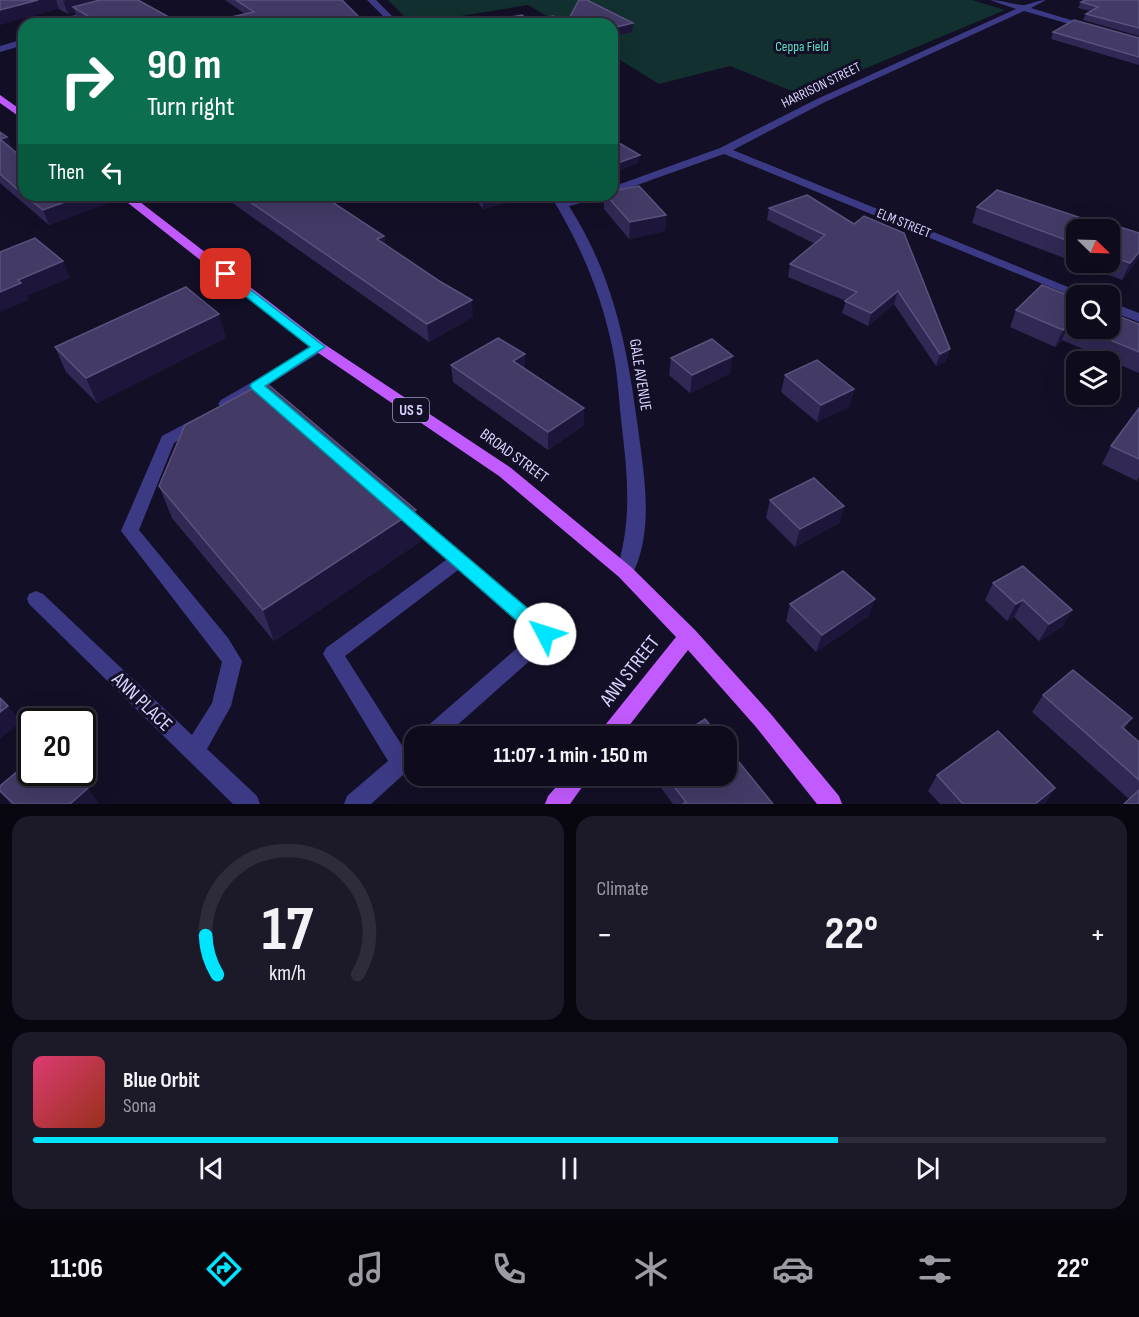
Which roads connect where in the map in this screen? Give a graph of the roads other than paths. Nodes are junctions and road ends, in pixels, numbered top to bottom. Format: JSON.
{"nodes":[{"id":1,"x":371,"y":0,"type":"edge"},
{"id":2,"x":994,"y":0,"type":"edge"},
{"id":3,"x":1042,"y":0,"type":"edge"},
{"id":4,"x":1023,"y":8,"type":"junction"},
{"id":5,"x":101,"y":9,"type":"edge"},
{"id":6,"x":69,"y":18,"type":"edge"},
{"id":7,"x":390,"y":18,"type":"edge"},
{"id":8,"x":1097,"y":29,"type":"edge"},
{"id":9,"x":18,"y":44,"type":"edge"},
{"id":10,"x":0,"y":49,"type":"edge"},
{"id":11,"x":0,"y":98,"type":"edge"},
{"id":12,"x":18,"y":112,"type":"edge"},
{"id":13,"x":724,"y":150,"type":"junction"},
{"id":14,"x":618,"y":189,"type":"edge"},
{"id":15,"x":132,"y":201,"type":"edge"},
{"id":16,"x":560,"y":201,"type":"edge"},
{"id":17,"x":1066,"y":289,"type":"edge"},
{"id":18,"x":1120,"y":310,"type":"edge"},
{"id":19,"x":1139,"y":318,"type":"edge"},
{"id":20,"x":319,"y":347,"type":"junction"},
{"id":21,"x":256,"y":386,"type":"junction"},
{"id":22,"x":274,"y":401,"type":"edge"},
{"id":23,"x":388,"y":500,"type":"edge"},
{"id":24,"x":459,"y":560,"type":"junction"},
{"id":25,"x":625,"y":572,"type":"junction"},
{"id":26,"x":36,"y":599,"type":"dead end"},
{"id":27,"x":688,"y":636,"type":"junction"},
{"id":28,"x":442,"y":726,"type":"edge"},
{"id":29,"x":617,"y":726,"type":"edge"},
{"id":30,"x":194,"y":751,"type":"junction"},
{"id":31,"x":404,"y":752,"type":"edge"},
{"id":32,"x":404,"y":761,"type":"edge"},
{"id":33,"x":571,"y":786,"type":"edge"},
{"id":34,"x":249,"y":804,"type":"edge"},
{"id":35,"x":355,"y":804,"type":"edge"},
{"id":36,"x":556,"y":804,"type":"edge"},
{"id":37,"x":831,"y":804,"type":"edge"}],
"edges":[{"from":1,"to":7,"type":"street"},
{"from":2,"to":4,"type":"street"},
{"from":3,"to":4,"type":"street","name":"HARRISON STREET"},
{"from":4,"to":8,"type":"street"},
{"from":4,"to":13,"type":"street","name":"HARRISON STREET"},
{"from":5,"to":6,"type":"street"},
{"from":9,"to":10,"type":"street"},
{"from":11,"to":12,"type":"main road"},
{"from":13,"to":14,"type":"street","name":"HARRISON STREET"},
{"from":13,"to":17,"type":"street","name":"ELM STREET"},
{"from":15,"to":20,"type":"main road","name":"BROAD STREET","number":"US 5"},
{"from":16,"to":25,"type":"street","name":"GALE AVENUE"},
{"from":18,"to":19,"type":"street"},
{"from":20,"to":21,"type":"street"},
{"from":20,"to":25,"type":"main road","name":"BROAD STREET","number":"US 5"},
{"from":21,"to":22,"type":"street"},
{"from":21,"to":30,"type":"street"},
{"from":23,"to":24,"type":"street"},
{"from":24,"to":28,"type":"street"},
{"from":24,"to":31,"type":"street"},
{"from":25,"to":27,"type":"main road","name":"BROAD STREET","number":"US 5"},
{"from":26,"to":30,"type":"street","name":"ANN PLACE"},
{"from":27,"to":29,"type":"main road","name":"ANN STREET"},
{"from":27,"to":37,"type":"main road","name":"BROAD STREET","number":"US 5"},
{"from":30,"to":34,"type":"street","name":"ANN PLACE"},
{"from":32,"to":35,"type":"street"},
{"from":33,"to":36,"type":"main road"}]}
